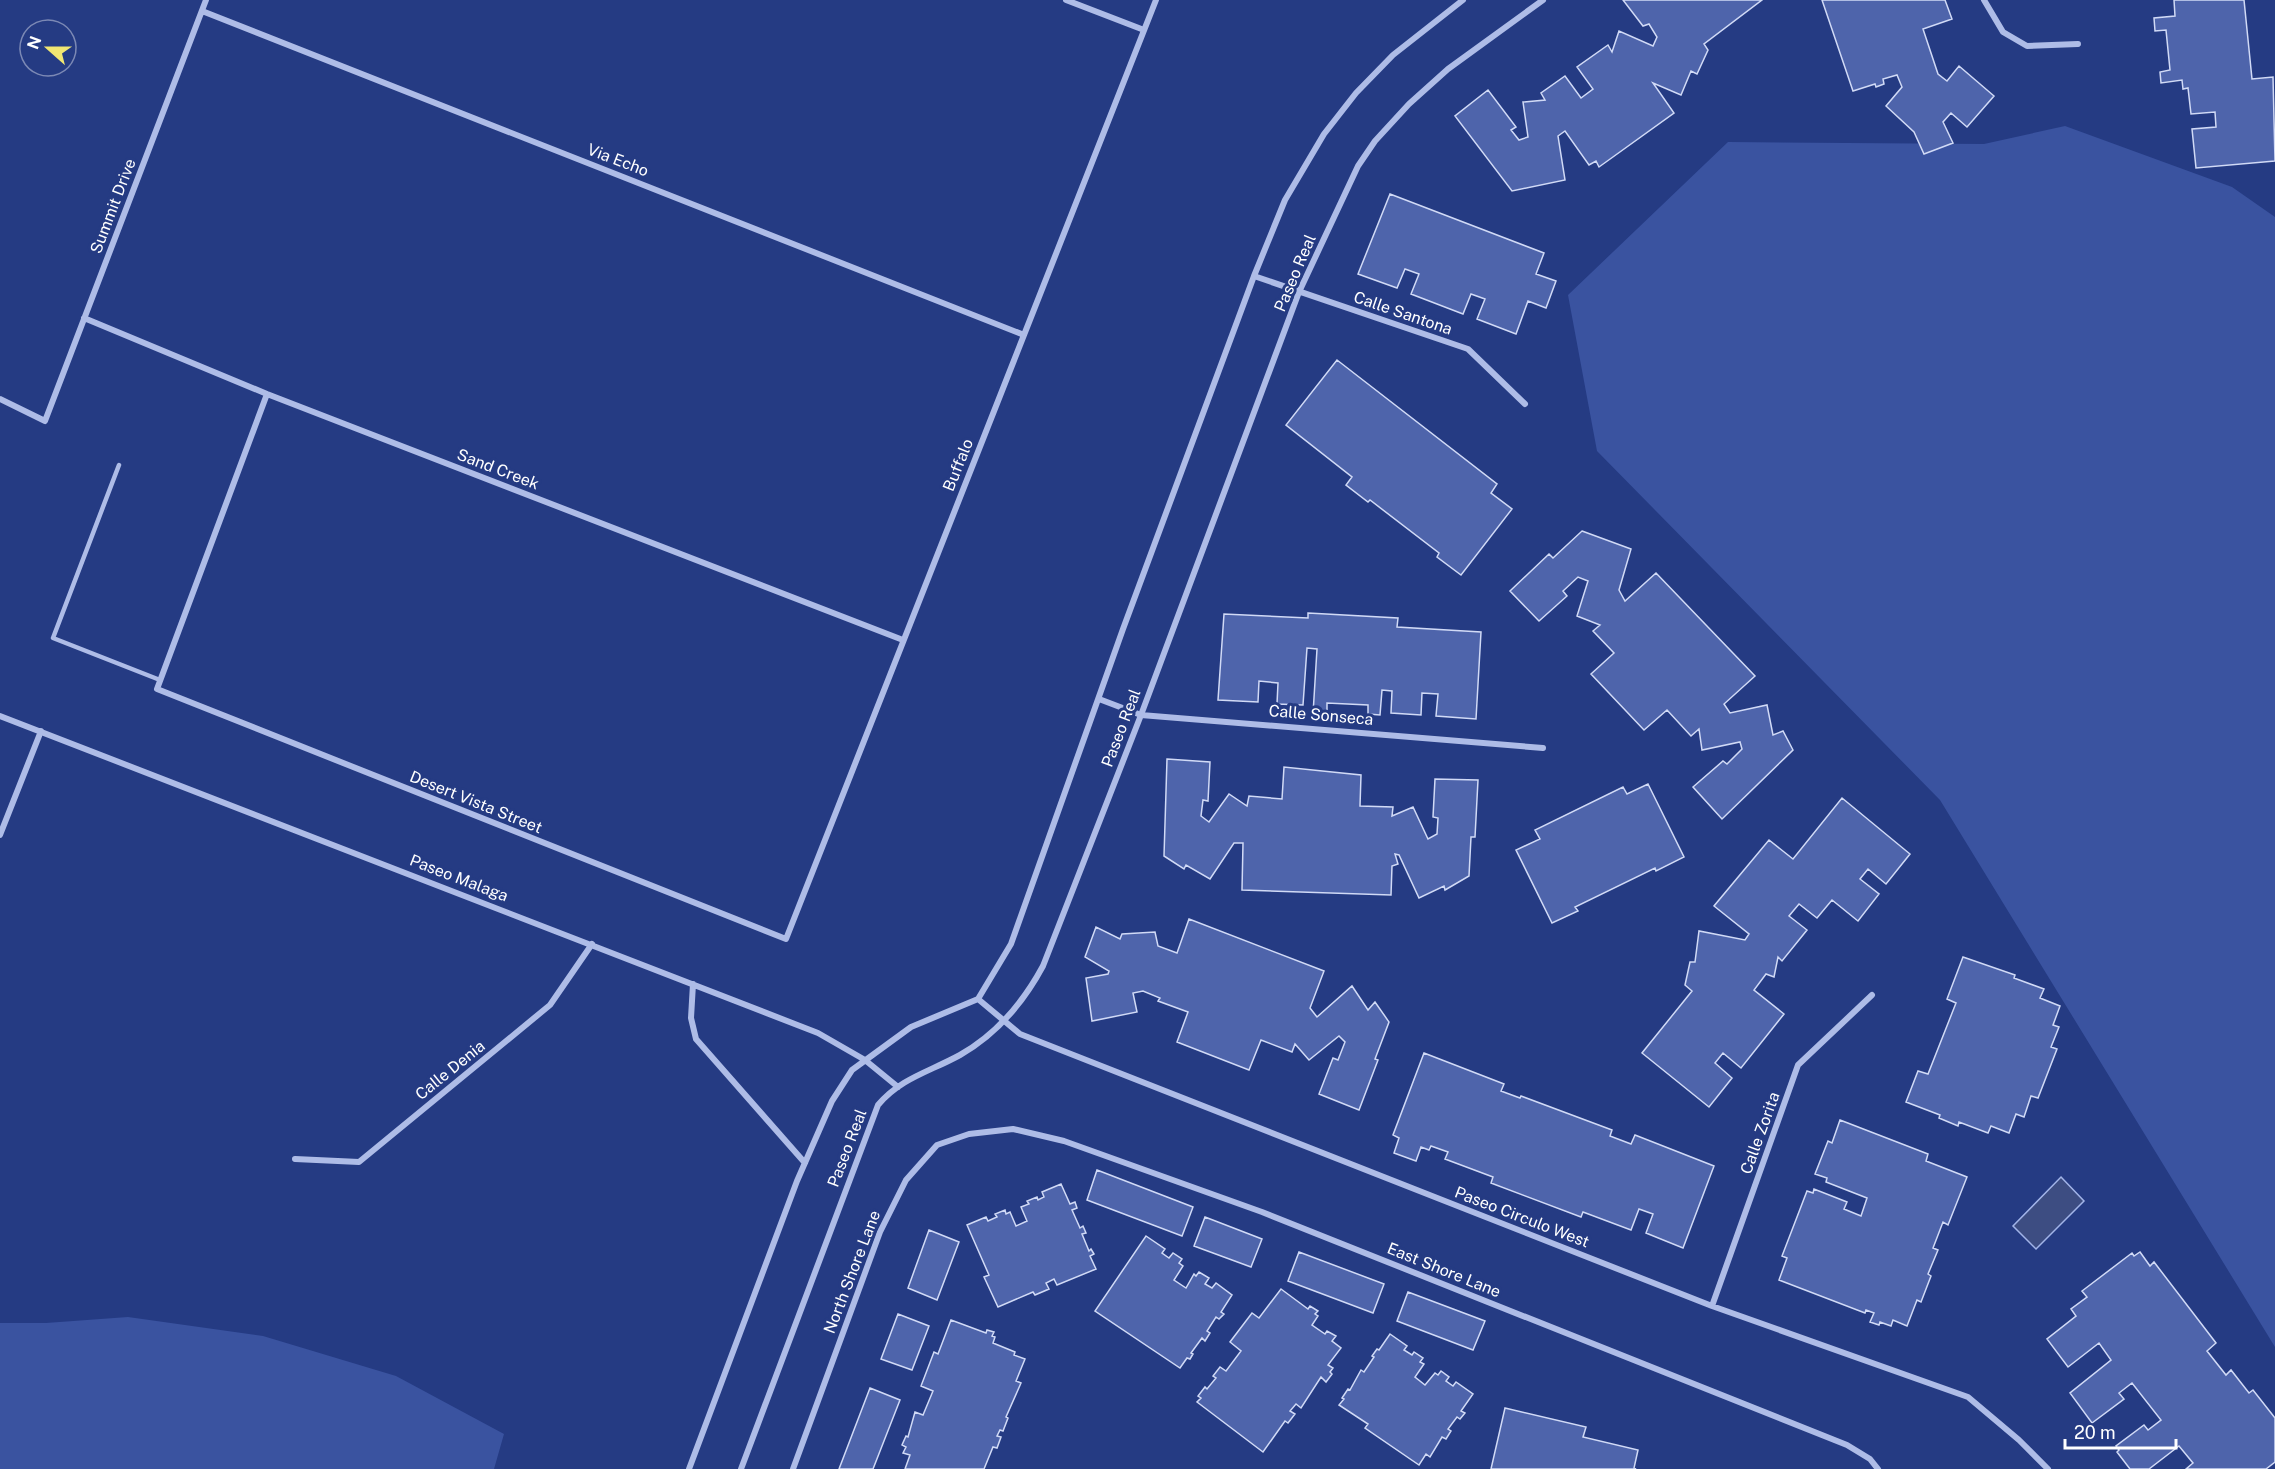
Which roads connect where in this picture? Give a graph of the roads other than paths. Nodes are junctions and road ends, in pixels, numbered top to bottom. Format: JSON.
{"nodes":[{"id":1,"x":206,"y":0,"type":"edge"},
{"id":2,"x":1066,"y":0,"type":"edge"},
{"id":3,"x":1155,"y":0,"type":"edge"},
{"id":4,"x":1463,"y":0,"type":"edge"},
{"id":5,"x":1543,"y":0,"type":"edge"},
{"id":6,"x":1984,"y":0,"type":"edge"},
{"id":7,"x":202,"y":11,"type":"junction"},
{"id":8,"x":1144,"y":30,"type":"junction"},
{"id":9,"x":2078,"y":44,"type":"dead end"},
{"id":10,"x":1254,"y":276,"type":"junction"},
{"id":11,"x":1299,"y":292,"type":"junction"},
{"id":12,"x":84,"y":318,"type":"junction"},
{"id":13,"x":1024,"y":335,"type":"junction"},
{"id":14,"x":267,"y":394,"type":"junction"},
{"id":15,"x":0,"y":399,"type":"edge"},
{"id":16,"x":1525,"y":404,"type":"dead end"},
{"id":17,"x":119,"y":465,"type":"dead end"},
{"id":18,"x":903,"y":640,"type":"junction"},
{"id":19,"x":160,"y":680,"type":"junction"},
{"id":20,"x":1099,"y":699,"type":"junction"},
{"id":21,"x":1141,"y":715,"type":"junction"},
{"id":22,"x":0,"y":716,"type":"edge"},
{"id":23,"x":41,"y":731,"type":"junction"},
{"id":24,"x":1543,"y":748,"type":"dead end"},
{"id":25,"x":0,"y":835,"type":"edge"},
{"id":26,"x":786,"y":939,"type":"joint"},
{"id":27,"x":592,"y":944,"type":"junction"},
{"id":28,"x":693,"y":984,"type":"junction"},
{"id":29,"x":1872,"y":995,"type":"dead end"},
{"id":30,"x":978,"y":999,"type":"junction"},
{"id":31,"x":1005,"y":1021,"type":"junction"},
{"id":32,"x":865,"y":1060,"type":"junction"},
{"id":33,"x":898,"y":1087,"type":"junction"},
{"id":34,"x":988,"y":1131,"type":"joint"},
{"id":35,"x":295,"y":1159,"type":"dead end"},
{"id":36,"x":805,"y":1163,"type":"junction"},
{"id":37,"x":1712,"y":1306,"type":"junction"},
{"id":38,"x":689,"y":1469,"type":"edge"},
{"id":39,"x":741,"y":1469,"type":"edge"},
{"id":40,"x":793,"y":1469,"type":"edge"},
{"id":41,"x":1878,"y":1469,"type":"edge"},
{"id":42,"x":2048,"y":1469,"type":"edge"}],
"edges":[{"from":1,"to":7,"type":"street","name":"Summit Drive"},
{"from":2,"to":8,"type":"street"},
{"from":3,"to":8,"type":"street","name":"Buffalo"},
{"from":4,"to":10,"type":"street","name":"Paseo Real"},
{"from":5,"to":11,"type":"street","name":"Paseo Real"},
{"from":6,"to":9,"type":"street"},
{"from":7,"to":12,"type":"street","name":"Summit Drive"},
{"from":7,"to":13,"type":"street","name":"Via Echo"},
{"from":8,"to":13,"type":"street","name":"Buffalo"},
{"from":10,"to":11,"type":"street","name":"Calle Santona"},
{"from":10,"to":20,"type":"street","name":"Paseo Real"},
{"from":11,"to":16,"type":"street","name":"Calle Santona"},
{"from":11,"to":21,"type":"street","name":"Paseo Real"},
{"from":12,"to":14,"type":"street","name":"Sand Creek"},
{"from":12,"to":15,"type":"street","name":"Summit Drive"},
{"from":13,"to":18,"type":"street","name":"Buffalo"},
{"from":14,"to":18,"type":"street","name":"Sand Creek"},
{"from":14,"to":19,"type":"street"},
{"from":17,"to":19,"type":"lane"},
{"from":18,"to":26,"type":"street","name":"Buffalo"},
{"from":19,"to":26,"type":"street","name":"Desert Vista Street"},
{"from":20,"to":21,"type":"street","name":"Calle Sonseca"},
{"from":20,"to":30,"type":"street","name":"Paseo Real"},
{"from":21,"to":24,"type":"street","name":"Calle Sonseca"},
{"from":21,"to":31,"type":"street","name":"Paseo Real"},
{"from":22,"to":23,"type":"street","name":"Paseo Malaga"},
{"from":23,"to":25,"type":"street"},
{"from":23,"to":27,"type":"street","name":"Paseo Malaga"},
{"from":27,"to":28,"type":"street","name":"Paseo Malaga"},
{"from":27,"to":35,"type":"street","name":"Calle Denia"},
{"from":28,"to":32,"type":"street","name":"Paseo Malaga"},
{"from":28,"to":36,"type":"street"},
{"from":29,"to":37,"type":"street","name":"Calle Zorita"},
{"from":30,"to":31,"type":"street","name":"Paseo Circulo West"},
{"from":30,"to":32,"type":"street","name":"Paseo Real"},
{"from":31,"to":33,"type":"street","name":"Paseo Real"},
{"from":31,"to":37,"type":"street","name":"Paseo Circulo West"},
{"from":32,"to":33,"type":"street","name":"Paseo Malaga"},
{"from":32,"to":36,"type":"street","name":"Paseo Real"},
{"from":33,"to":39,"type":"street","name":"Paseo Real"},
{"from":34,"to":40,"type":"street","name":"North Shore Lane"},
{"from":34,"to":41,"type":"street","name":"East Shore Lane"},
{"from":36,"to":38,"type":"street","name":"Paseo Real"},
{"from":37,"to":42,"type":"street","name":"Paseo Circulo West"}]}
